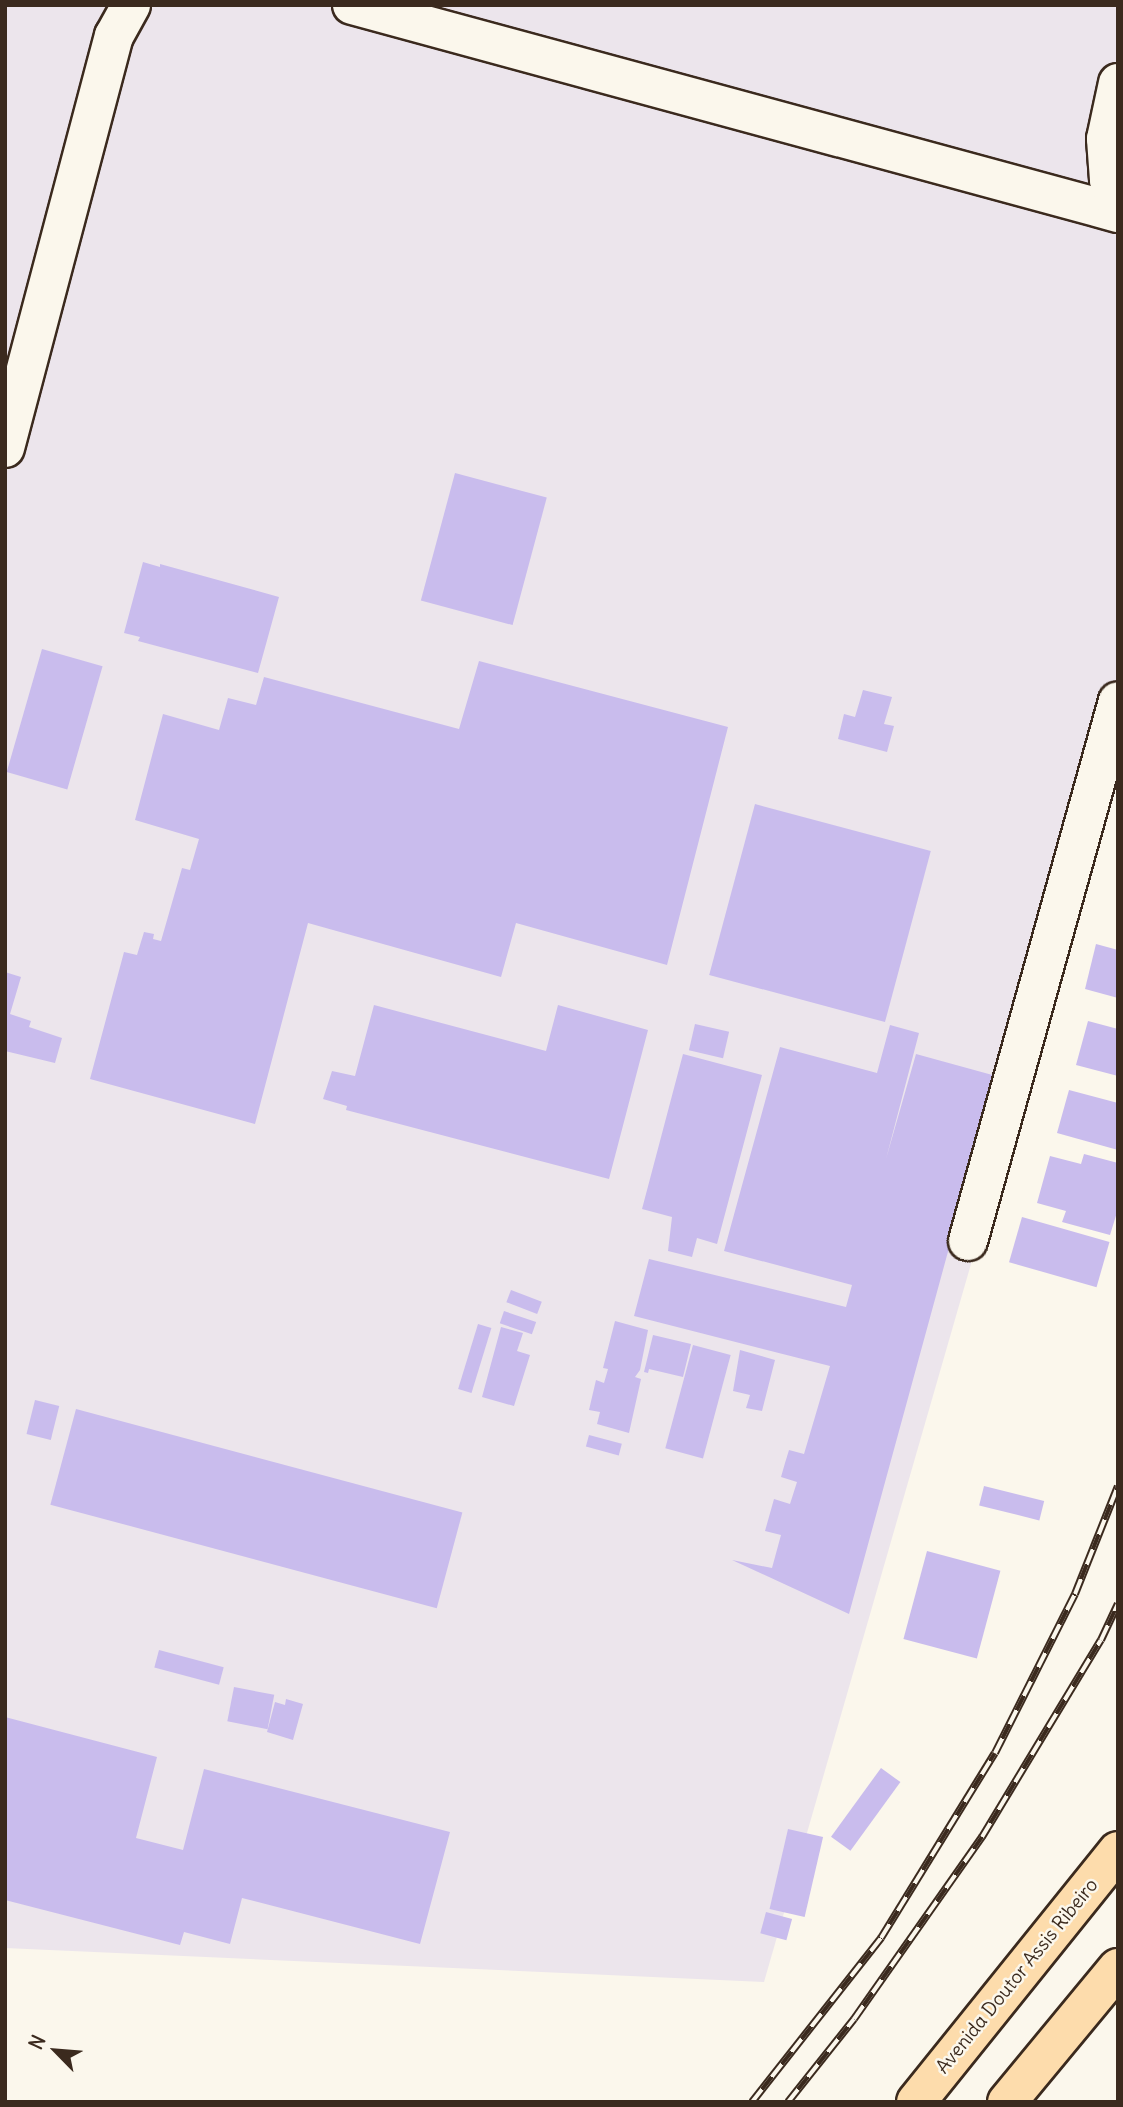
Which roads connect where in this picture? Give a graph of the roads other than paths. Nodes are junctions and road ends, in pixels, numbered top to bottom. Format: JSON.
{"nodes":[{"id":1,"x":131,"y":5,"type":"edge"},
{"id":2,"x":352,"y":5,"type":"edge"},
{"id":3,"x":1118,"y":83,"type":"edge"},
{"id":4,"x":1118,"y":207,"type":"edge"},
{"id":5,"x":1118,"y":213,"type":"edge"},
{"id":6,"x":5,"y":448,"type":"edge"},
{"id":7,"x":1118,"y":701,"type":"edge"},
{"id":8,"x":968,"y":1241,"type":"dead end"},
{"id":9,"x":1118,"y":1851,"type":"edge"},
{"id":10,"x":1118,"y":1968,"type":"edge"},
{"id":11,"x":916,"y":2102,"type":"edge"},
{"id":12,"x":1007,"y":2102,"type":"edge"}],
"edges":[{"from":1,"to":6,"type":"lane"},
{"from":2,"to":5,"type":"lane"},
{"from":3,"to":4,"type":"lane"},
{"from":7,"to":8,"type":"lane"},
{"from":9,"to":11,"type":"main road","name":"Avenida Doutor Assis Ribeiro"},
{"from":10,"to":12,"type":"main road"}]}
